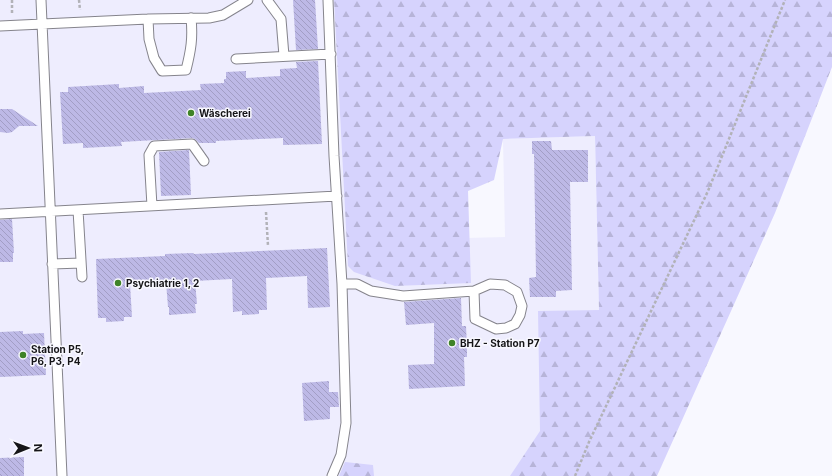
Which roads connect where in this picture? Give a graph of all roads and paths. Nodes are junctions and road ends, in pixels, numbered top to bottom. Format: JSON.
{"nodes":[{"id":1,"x":41,"y":0,"type":"edge"},
{"id":2,"x":248,"y":0,"type":"edge"},
{"id":3,"x":267,"y":0,"type":"edge"},
{"id":4,"x":328,"y":0,"type":"edge"},
{"id":5,"x":785,"y":0,"type":"edge"},
{"id":6,"x":191,"y":18,"type":"junction"},
{"id":7,"x":148,"y":19,"type":"junction"},
{"id":8,"x":42,"y":24,"type":"junction"},
{"id":9,"x":0,"y":26,"type":"edge"},
{"id":10,"x":331,"y":54,"type":"junction"},
{"id":11,"x":284,"y":56,"type":"junction"},
{"id":12,"x":236,"y":59,"type":"dead end"},
{"id":13,"x":204,"y":161,"type":"dead end"},
{"id":14,"x":337,"y":196,"type":"junction"},
{"id":15,"x":265,"y":200,"type":"junction"},
{"id":16,"x":152,"y":206,"type":"junction"},
{"id":17,"x":78,"y":210,"type":"junction"},
{"id":18,"x":50,"y":211,"type":"junction"},
{"id":19,"x":0,"y":214,"type":"edge"},
{"id":20,"x":268,"y":246,"type":"dead end"},
{"id":21,"x":81,"y":262,"type":"junction"},
{"id":22,"x":52,"y":264,"type":"junction"},
{"id":23,"x":82,"y":277,"type":"dead end"},
{"id":24,"x":342,"y":284,"type":"junction"},
{"id":25,"x":474,"y":291,"type":"junction"},
{"id":26,"x":62,"y":476,"type":"edge"},
{"id":27,"x":332,"y":476,"type":"edge"},
{"id":28,"x":575,"y":476,"type":"edge"}],
"edges":[{"from":1,"to":8,"type":"lane"},
{"from":2,"to":6,"type":"lane"},
{"from":3,"to":11,"type":"lane"},
{"from":4,"to":10,"type":"lane"},
{"from":5,"to":28,"type":"path"},
{"from":6,"to":7,"type":"lane"},
{"from":6,"to":7,"type":"lane"},
{"from":7,"to":8,"type":"lane"},
{"from":8,"to":9,"type":"lane"},
{"from":8,"to":18,"type":"lane"},
{"from":10,"to":11,"type":"lane"},
{"from":10,"to":14,"type":"lane"},
{"from":11,"to":12,"type":"lane"},
{"from":13,"to":16,"type":"lane"},
{"from":14,"to":15,"type":"lane"},
{"from":14,"to":24,"type":"lane"},
{"from":15,"to":16,"type":"lane"},
{"from":15,"to":20,"type":"path"},
{"from":16,"to":17,"type":"lane"},
{"from":17,"to":18,"type":"lane"},
{"from":17,"to":21,"type":"lane"},
{"from":18,"to":19,"type":"lane"},
{"from":18,"to":22,"type":"lane"},
{"from":21,"to":22,"type":"lane"},
{"from":21,"to":23,"type":"lane"},
{"from":22,"to":26,"type":"lane"},
{"from":24,"to":25,"type":"lane"},
{"from":24,"to":27,"type":"lane"},
{"from":25,"to":25,"type":"lane"}]}
